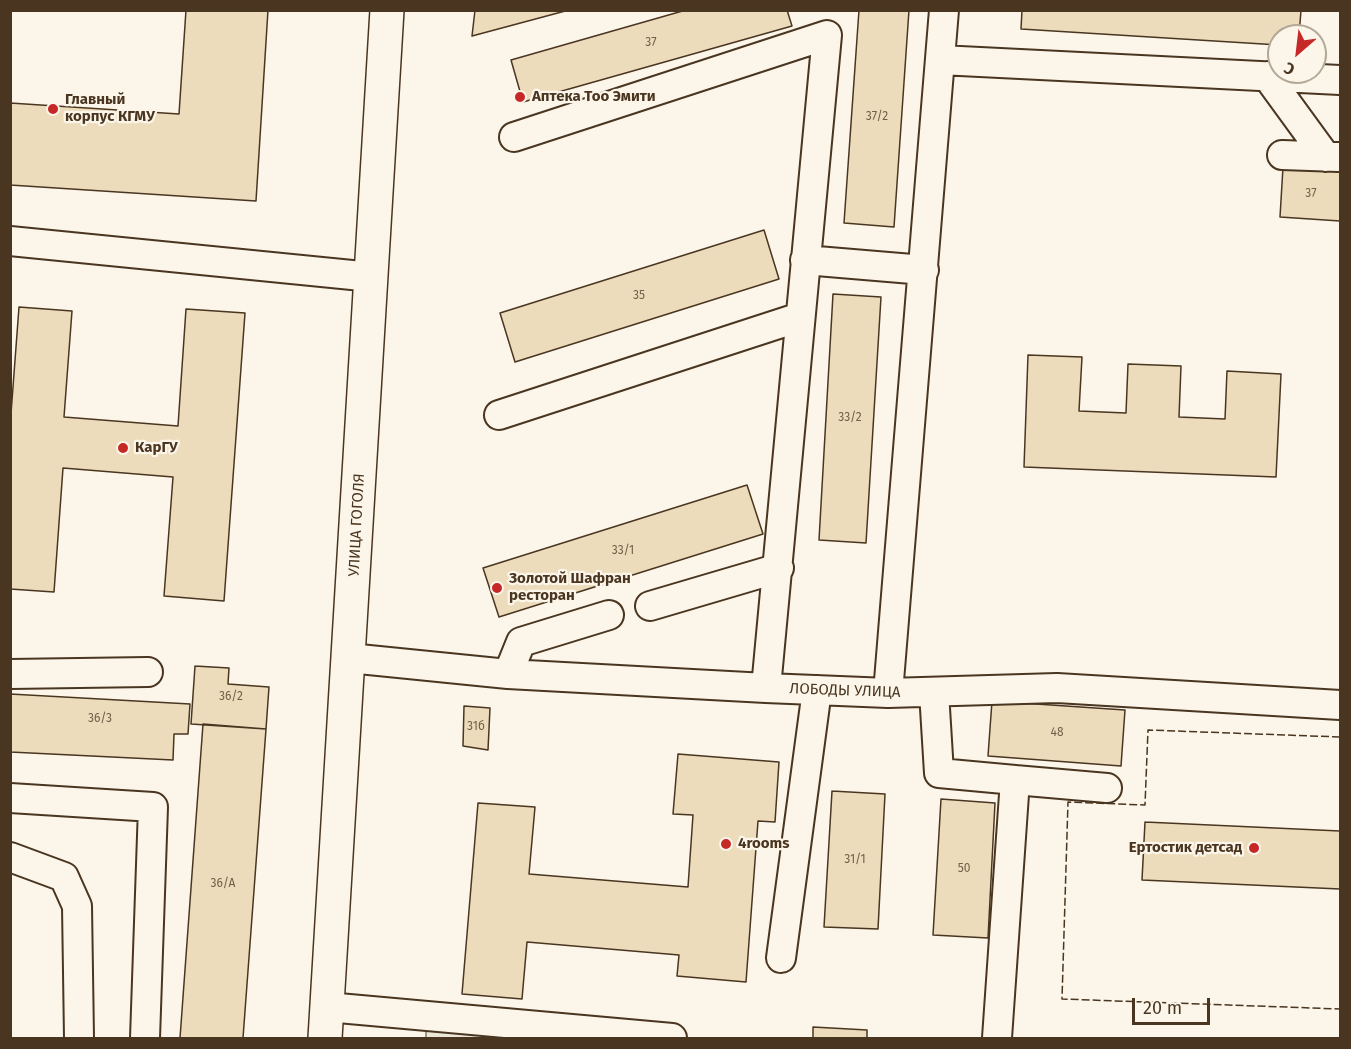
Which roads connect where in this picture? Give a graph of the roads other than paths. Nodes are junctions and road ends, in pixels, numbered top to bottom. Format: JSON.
{"nodes":[{"id":1,"x":387,"y":10,"type":"edge"},
{"id":2,"x":944,"y":10,"type":"edge"},
{"id":3,"x":940,"y":60,"type":"junction"},
{"id":4,"x":1267,"y":76,"type":"edge"},
{"id":5,"x":1274,"y":84,"type":"edge"},
{"id":6,"x":514,"y":137,"type":"dead end"},
{"id":7,"x":1282,"y":155,"type":"dead end"},
{"id":8,"x":1333,"y":157,"type":"edge"},
{"id":9,"x":10,"y":241,"type":"edge"},
{"id":10,"x":805,"y":260,"type":"junction"},
{"id":11,"x":924,"y":270,"type":"junction"},
{"id":12,"x":372,"y":277,"type":"junction"},
{"id":13,"x":800,"y":317,"type":"junction"},
{"id":14,"x":499,"y":415,"type":"dead end"},
{"id":15,"x":779,"y":568,"type":"junction"},
{"id":16,"x":650,"y":606,"type":"dead end"},
{"id":17,"x":609,"y":615,"type":"dead end"},
{"id":18,"x":350,"y":658,"type":"junction"},
{"id":19,"x":148,"y":672,"type":"dead end"},
{"id":20,"x":10,"y":674,"type":"edge"},
{"id":21,"x":508,"y":674,"type":"junction"},
{"id":22,"x":766,"y":688,"type":"junction"},
{"id":23,"x":817,"y":690,"type":"junction"},
{"id":24,"x":934,"y":692,"type":"junction"},
{"id":25,"x":888,"y":693,"type":"junction"},
{"id":26,"x":1341,"y":705,"type":"edge"},
{"id":27,"x":1015,"y":780,"type":"junction"},
{"id":28,"x":1107,"y":788,"type":"dead end"},
{"id":29,"x":10,"y":798,"type":"edge"},
{"id":30,"x":10,"y":857,"type":"edge"},
{"id":31,"x":781,"y":958,"type":"dead end"},
{"id":32,"x":326,"y":1023,"type":"edge"},
{"id":33,"x":79,"y":1038,"type":"edge"},
{"id":34,"x":145,"y":1038,"type":"edge"},
{"id":35,"x":672,"y":1038,"type":"edge"},
{"id":36,"x":997,"y":1038,"type":"edge"}],
"edges":[{"from":1,"to":12,"type":"highway","name":"УЛИЦА ГОГОЛЯ"},
{"from":2,"to":3,"type":"street"},
{"from":3,"to":4,"type":"street"},
{"from":3,"to":11,"type":"street"},
{"from":5,"to":8,"type":"street"},
{"from":6,"to":10,"type":"street"},
{"from":7,"to":8,"type":"street"},
{"from":9,"to":12,"type":"street"},
{"from":10,"to":11,"type":"street"},
{"from":10,"to":13,"type":"street"},
{"from":11,"to":25,"type":"street"},
{"from":12,"to":18,"type":"highway","name":"УЛИЦА ГОГОЛЯ"},
{"from":13,"to":14,"type":"street"},
{"from":13,"to":15,"type":"street"},
{"from":15,"to":16,"type":"street"},
{"from":15,"to":22,"type":"street"},
{"from":17,"to":21,"type":"street"},
{"from":18,"to":21,"type":"street","name":"ЛОБОДЫ УЛИЦА"},
{"from":18,"to":32,"type":"highway","name":"УЛИЦА ГОГОЛЯ"},
{"from":19,"to":20,"type":"street"},
{"from":21,"to":22,"type":"street","name":"ЛОБОДЫ УЛИЦА"},
{"from":22,"to":23,"type":"street","name":"ЛОБОДЫ УЛИЦА"},
{"from":23,"to":25,"type":"street","name":"ЛОБОДЫ УЛИЦА"},
{"from":23,"to":31,"type":"street"},
{"from":24,"to":25,"type":"street","name":"ЛОБОДЫ УЛИЦА"},
{"from":24,"to":26,"type":"street","name":"ЛОБОДЫ УЛИЦА"},
{"from":24,"to":27,"type":"street"},
{"from":27,"to":28,"type":"street"},
{"from":27,"to":36,"type":"street"},
{"from":29,"to":34,"type":"street"},
{"from":30,"to":33,"type":"street"},
{"from":32,"to":35,"type":"street"}]}
